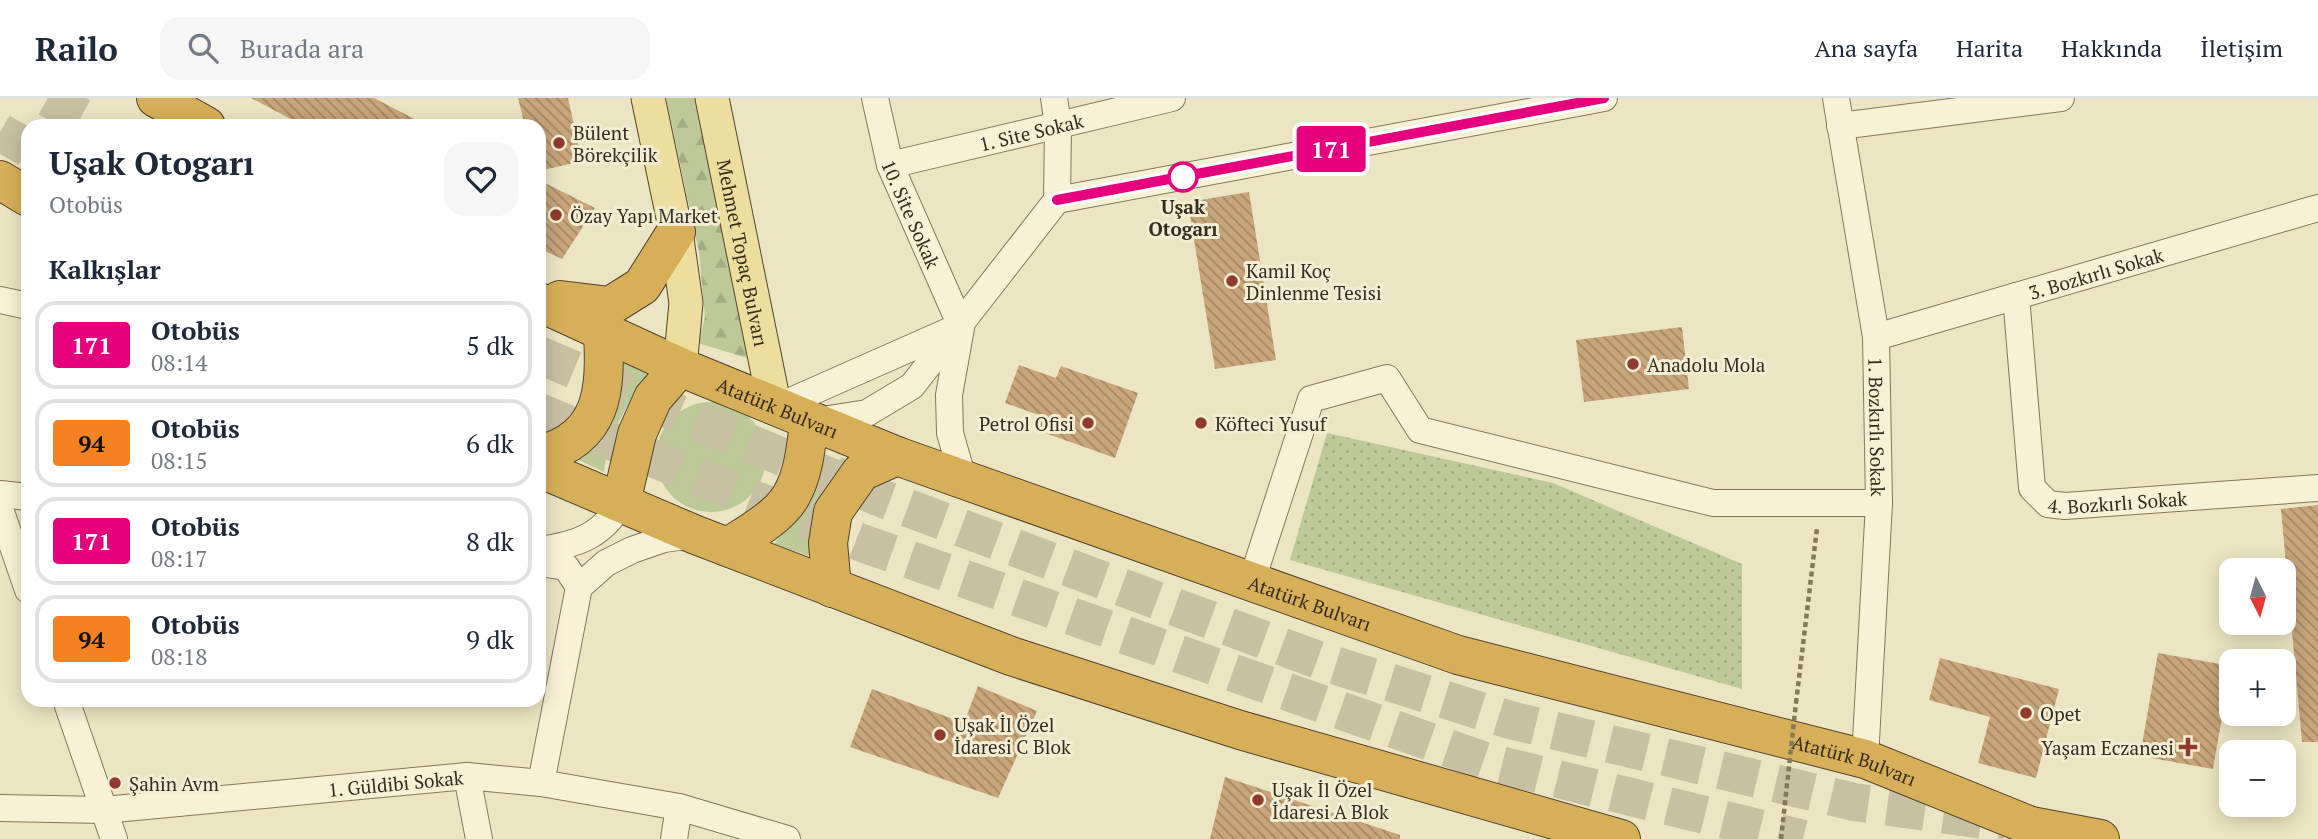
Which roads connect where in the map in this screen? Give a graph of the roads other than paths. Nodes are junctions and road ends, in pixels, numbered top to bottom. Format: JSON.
{"nodes":[{"id":1,"x":156,"y":98,"type":"edge"},
{"id":2,"x":648,"y":98,"type":"edge"},
{"id":3,"x":712,"y":98,"type":"edge"},
{"id":4,"x":875,"y":98,"type":"edge"},
{"id":5,"x":1054,"y":98,"type":"edge"},
{"id":6,"x":1171,"y":98,"type":"edge"},
{"id":7,"x":1604,"y":98,"type":"edge"},
{"id":8,"x":1836,"y":98,"type":"edge"},
{"id":9,"x":2060,"y":98,"type":"edge"},
{"id":10,"x":194,"y":119,"type":"edge"},
{"id":11,"x":1058,"y":125,"type":"junction"},
{"id":12,"x":1840,"y":126,"type":"junction"},
{"id":13,"x":890,"y":165,"type":"junction"},
{"id":14,"x":0,"y":180,"type":"edge"},
{"id":15,"x":21,"y":193,"type":"edge"},
{"id":16,"x":1057,"y":200,"type":"junction"},
{"id":17,"x":2318,"y":208,"type":"edge"},
{"id":18,"x":676,"y":232,"type":"junction"},
{"id":19,"x":2016,"y":296,"type":"junction"},
{"id":20,"x":0,"y":300,"type":"edge"},
{"id":21,"x":546,"y":301,"type":"edge"},
{"id":22,"x":21,"y":304,"type":"edge"},
{"id":23,"x":546,"y":304,"type":"edge"},
{"id":24,"x":961,"y":326,"type":"junction"},
{"id":25,"x":603,"y":332,"type":"junction"},
{"id":26,"x":1876,"y":337,"type":"junction"},
{"id":27,"x":680,"y":367,"type":"junction"},
{"id":28,"x":775,"y":408,"type":"junction"},
{"id":29,"x":809,"y":422,"type":"junction"},
{"id":30,"x":546,"y":453,"type":"edge"},
{"id":31,"x":897,"y":456,"type":"junction"},
{"id":32,"x":546,"y":471,"type":"edge"},
{"id":33,"x":964,"y":482,"type":"junction"},
{"id":34,"x":2318,"y":488,"type":"edge"},
{"id":35,"x":0,"y":494,"type":"edge"},
{"id":36,"x":21,"y":496,"type":"edge"},
{"id":37,"x":621,"y":503,"type":"junction"},
{"id":38,"x":1879,"y":503,"type":"junction"},
{"id":39,"x":0,"y":509,"type":"edge"},
{"id":40,"x":712,"y":541,"type":"junction"},
{"id":41,"x":546,"y":549,"type":"edge"},
{"id":42,"x":546,"y":564,"type":"edge"},
{"id":43,"x":21,"y":570,"type":"edge"},
{"id":44,"x":1251,"y":583,"type":"junction"},
{"id":45,"x":579,"y":587,"type":"junction"},
{"id":46,"x":832,"y":588,"type":"junction"},
{"id":47,"x":68,"y":707,"type":"edge"},
{"id":48,"x":1865,"y":759,"type":"junction"},
{"id":49,"x":467,"y":776,"type":"junction"},
{"id":50,"x":541,"y":783,"type":"junction"},
{"id":51,"x":679,"y":807,"type":"junction"},
{"id":52,"x":0,"y":808,"type":"edge"},
{"id":53,"x":104,"y":810,"type":"junction"},
{"id":54,"x":114,"y":839,"type":"edge"},
{"id":55,"x":479,"y":839,"type":"edge"},
{"id":56,"x":674,"y":839,"type":"edge"},
{"id":57,"x":788,"y":839,"type":"edge"},
{"id":58,"x":1621,"y":839,"type":"edge"},
{"id":59,"x":2100,"y":839,"type":"edge"}],
"edges":[{"from":1,"to":10,"type":"highway"},
{"from":2,"to":18,"type":"main road"},
{"from":3,"to":28,"type":"main road","name":"Mehmet Topaç Bulvarı"},
{"from":4,"to":13,"type":"street","name":"10. Site Sokak"},
{"from":5,"to":11,"type":"street"},
{"from":6,"to":11,"type":"street","name":"1. Site Sokak"},
{"from":7,"to":16,"type":"street"},
{"from":8,"to":12,"type":"street","name":"1. Bozkırlı Sokak"},
{"from":9,"to":12,"type":"street"},
{"from":11,"to":13,"type":"street","name":"1. Site Sokak"},
{"from":11,"to":16,"type":"street"},
{"from":12,"to":26,"type":"street","name":"1. Bozkırlı Sokak"},
{"from":13,"to":24,"type":"street","name":"10. Site Sokak"},
{"from":14,"to":15,"type":"highway"},
{"from":16,"to":24,"type":"street"},
{"from":17,"to":19,"type":"street","name":"3. Bozkırlı Sokak"},
{"from":18,"to":21,"type":"highway"},
{"from":18,"to":27,"type":"main road"},
{"from":19,"to":26,"type":"street","name":"3. Bozkırlı Sokak"},
{"from":19,"to":34,"type":"street","name":"4. Bozkırlı Sokak"},
{"from":20,"to":22,"type":"street"},
{"from":23,"to":25,"type":"highway","name":"Atatürk Bulvarı"},
{"from":24,"to":28,"type":"street"},
{"from":24,"to":29,"type":"street"},
{"from":24,"to":33,"type":"street"},
{"from":25,"to":27,"type":"highway","name":"Atatürk Bulvarı"},
{"from":25,"to":30,"type":"highway"},
{"from":26,"to":38,"type":"street","name":"1. Bozkırlı Sokak"},
{"from":27,"to":28,"type":"highway","name":"Atatürk Bulvarı"},
{"from":27,"to":37,"type":"highway"},
{"from":28,"to":29,"type":"highway","name":"Atatürk Bulvarı"},
{"from":29,"to":31,"type":"highway","name":"Atatürk Bulvarı"},
{"from":29,"to":40,"type":"highway"},
{"from":31,"to":33,"type":"highway","name":"Atatürk Bulvarı"},
{"from":31,"to":46,"type":"highway"},
{"from":32,"to":37,"type":"highway"},
{"from":33,"to":44,"type":"highway","name":"Atatürk Bulvarı"},
{"from":35,"to":36,"type":"street"},
{"from":37,"to":40,"type":"highway"},
{"from":37,"to":41,"type":"street"},
{"from":38,"to":44,"type":"street"},
{"from":38,"to":48,"type":"street","name":"1. Bozkırlı Sokak"},
{"from":39,"to":43,"type":"street"},
{"from":40,"to":45,"type":"street"},
{"from":40,"to":46,"type":"highway"},
{"from":42,"to":45,"type":"street"},
{"from":44,"to":48,"type":"highway","name":"Atatürk Bulvarı"},
{"from":45,"to":50,"type":"street"},
{"from":46,"to":58,"type":"highway"},
{"from":47,"to":53,"type":"street"},
{"from":48,"to":59,"type":"highway","name":"Atatürk Bulvarı"},
{"from":49,"to":50,"type":"street","name":"1. Güldibi Sokak"},
{"from":49,"to":53,"type":"street","name":"1. Güldibi Sokak"},
{"from":49,"to":55,"type":"street"},
{"from":50,"to":51,"type":"street","name":"1. Güldibi Sokak"},
{"from":51,"to":56,"type":"street"},
{"from":51,"to":57,"type":"street","name":"1. Güldibi Sokak"},
{"from":52,"to":53,"type":"street","name":"1. Güldibi Sokak"},
{"from":53,"to":54,"type":"street"}]}
